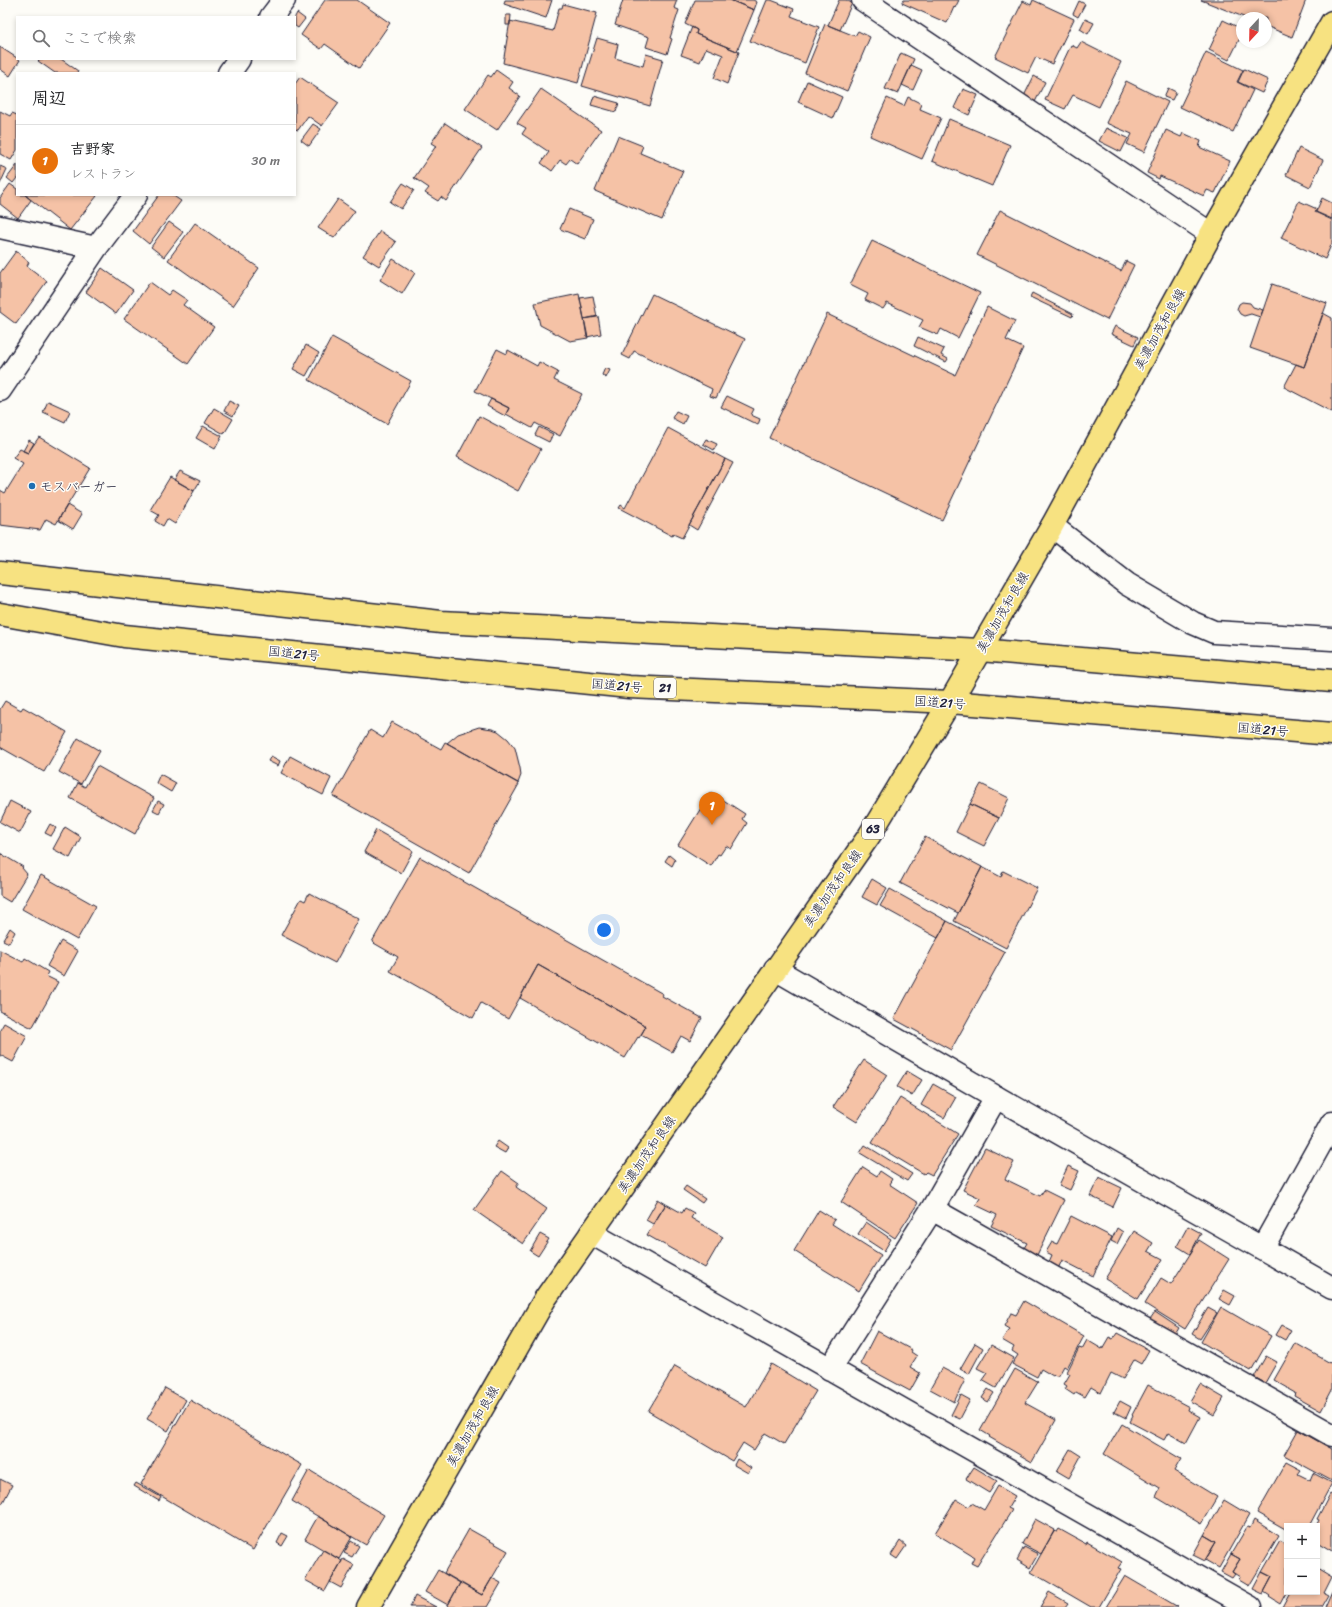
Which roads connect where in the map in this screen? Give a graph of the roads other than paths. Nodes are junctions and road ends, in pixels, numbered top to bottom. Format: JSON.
{"nodes":[{"id":1,"x":284,"y":0,"type":"edge"},
{"id":2,"x":863,"y":0,"type":"edge"},
{"id":3,"x":272,"y":16,"type":"edge"},
{"id":4,"x":1332,"y":22,"type":"edge"},
{"id":5,"x":238,"y":60,"type":"edge"},
{"id":6,"x":229,"y":72,"type":"edge"},
{"id":7,"x":135,"y":196,"type":"edge"},
{"id":8,"x":0,"y":227,"type":"edge"},
{"id":9,"x":1211,"y":234,"type":"junction"},
{"id":10,"x":96,"y":248,"type":"junction"},
{"id":11,"x":0,"y":390,"type":"edge"},
{"id":12,"x":1052,"y":526,"type":"junction"},
{"id":13,"x":0,"y":574,"type":"edge"},
{"id":14,"x":0,"y":614,"type":"edge"},
{"id":15,"x":1332,"y":639,"type":"edge"},
{"id":16,"x":980,"y":650,"type":"junction"},
{"id":17,"x":1332,"y":681,"type":"edge"},
{"id":18,"x":950,"y":702,"type":"junction"},
{"id":19,"x":1332,"y":734,"type":"edge"},
{"id":20,"x":775,"y":969,"type":"junction"},
{"id":21,"x":996,"y":1097,"type":"junction"},
{"id":22,"x":1332,"y":1123,"type":"edge"},
{"id":23,"x":932,"y":1209,"type":"junction"},
{"id":24,"x":591,"y":1233,"type":"junction"},
{"id":25,"x":1263,"y":1247,"type":"junction"},
{"id":26,"x":1332,"y":1288,"type":"edge"},
{"id":27,"x":830,"y":1368,"type":"junction"},
{"id":28,"x":1332,"y":1435,"type":"edge"},
{"id":29,"x":368,"y":1607,"type":"edge"},
{"id":30,"x":1250,"y":1607,"type":"edge"}],
"edges":[{"from":1,"to":3,"type":"street"},
{"from":2,"to":9,"type":"street"},
{"from":4,"to":9,"type":"main road","name":"美濃加茂和良線","number":"63"},
{"from":5,"to":6,"type":"street"},
{"from":7,"to":10,"type":"street"},
{"from":8,"to":10,"type":"street"},
{"from":9,"to":12,"type":"main road","name":"美濃加茂和良線","number":"63"},
{"from":10,"to":11,"type":"street"},
{"from":12,"to":15,"type":"street"},
{"from":12,"to":16,"type":"main road","name":"美濃加茂和良線","number":"63"},
{"from":13,"to":16,"type":"main road"},
{"from":14,"to":18,"type":"main road","name":"国道21号","number":"21"},
{"from":16,"to":17,"type":"main road"},
{"from":16,"to":18,"type":"main road","name":"美濃加茂和良線","number":"63"},
{"from":18,"to":19,"type":"main road","name":"国道21号","number":"21"},
{"from":18,"to":20,"type":"main road","name":"美濃加茂和良線","number":"63"},
{"from":20,"to":21,"type":"street"},
{"from":20,"to":24,"type":"main road","name":"美濃加茂和良線","number":"63"},
{"from":21,"to":23,"type":"street"},
{"from":21,"to":25,"type":"street"},
{"from":22,"to":25,"type":"street"},
{"from":23,"to":27,"type":"street"},
{"from":23,"to":28,"type":"street"},
{"from":24,"to":27,"type":"street"},
{"from":24,"to":29,"type":"main road","name":"美濃加茂和良線","number":"63"},
{"from":25,"to":26,"type":"street"},
{"from":27,"to":30,"type":"street"}]}
